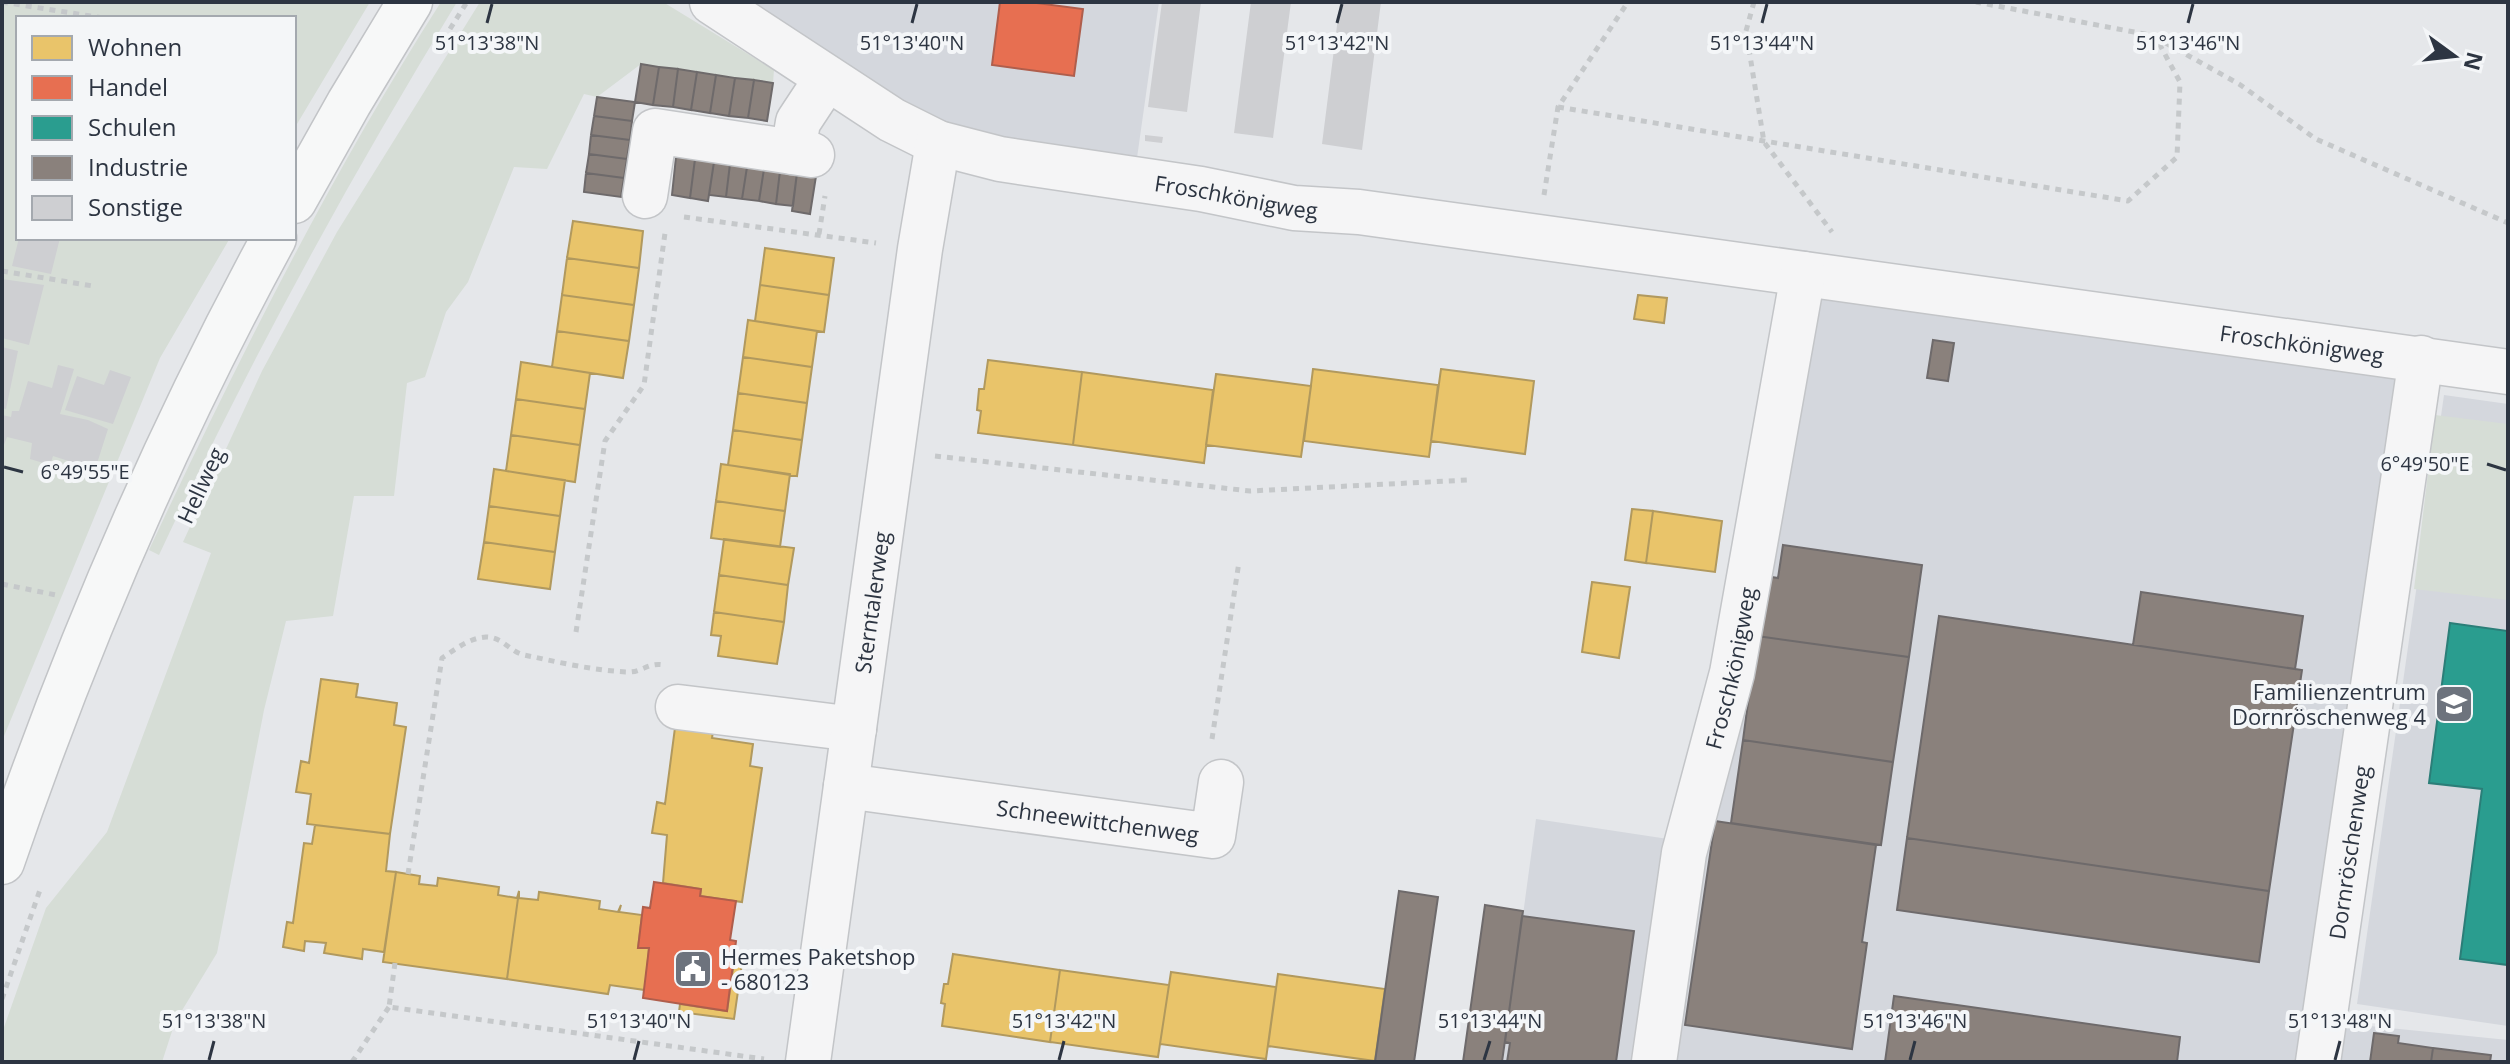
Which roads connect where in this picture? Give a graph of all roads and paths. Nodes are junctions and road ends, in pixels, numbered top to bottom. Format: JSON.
{"nodes":[{"id":1,"x":2,"y":2,"type":"edge"},
{"id":2,"x":410,"y":2,"type":"edge"},
{"id":3,"x":467,"y":2,"type":"edge"},
{"id":4,"x":712,"y":2,"type":"edge"},
{"id":5,"x":1628,"y":2,"type":"edge"},
{"id":6,"x":1754,"y":2,"type":"edge"},
{"id":7,"x":1976,"y":2,"type":"edge"},
{"id":8,"x":90,"y":16,"type":"edge"},
{"id":9,"x":447,"y":34,"type":"dead end"},
{"id":10,"x":2155,"y":36,"type":"junction"},
{"id":11,"x":827,"y":78,"type":"junction"},
{"id":12,"x":1558,"y":107,"type":"junction"},
{"id":13,"x":1764,"y":142,"type":"junction"},
{"id":14,"x":938,"y":143,"type":"junction"},
{"id":15,"x":296,"y":197,"type":"edge"},
{"id":16,"x":656,"y":209,"type":"joint"},
{"id":17,"x":683,"y":217,"type":"dead end"},
{"id":18,"x":2508,"y":223,"type":"edge"},
{"id":19,"x":1538,"y":236,"type":"junction"},
{"id":20,"x":273,"y":240,"type":"edge"},
{"id":21,"x":920,"y":249,"type":"junction"},
{"id":22,"x":2,"y":271,"type":"edge"},
{"id":23,"x":1823,"y":277,"type":"junction"},
{"id":24,"x":93,"y":286,"type":"dead end"},
{"id":25,"x":2421,"y":358,"type":"junction"},
{"id":26,"x":2508,"y":372,"type":"edge"},
{"id":27,"x":892,"y":451,"type":"junction"},
{"id":28,"x":1468,"y":480,"type":"dead end"},
{"id":29,"x":1239,"y":562,"type":"dead end"},
{"id":30,"x":2,"y":584,"type":"edge"},
{"id":31,"x":45,"y":592,"type":"dead end"},
{"id":32,"x":576,"y":632,"type":"dead end"},
{"id":33,"x":674,"y":686,"type":"joint"},
{"id":34,"x":854,"y":729,"type":"junction"},
{"id":35,"x":1221,"y":782,"type":"joint"},
{"id":36,"x":846,"y":786,"type":"junction"},
{"id":37,"x":2,"y":862,"type":"edge"},
{"id":38,"x":408,"y":874,"type":"dead end"},
{"id":39,"x":43,"y":882,"type":"dead end"},
{"id":40,"x":395,"y":963,"type":"dead end"},
{"id":41,"x":2,"y":999,"type":"edge"},
{"id":42,"x":389,"y":1007,"type":"junction"},
{"id":43,"x":790,"y":1061,"type":"edge"},
{"id":44,"x":352,"y":1062,"type":"edge"},
{"id":45,"x":1654,"y":1062,"type":"edge"},
{"id":46,"x":2318,"y":1062,"type":"edge"}],
"edges":[{"from":1,"to":8,"type":"path"},
{"from":2,"to":15,"type":"main road"},
{"from":3,"to":9,"type":"path"},
{"from":4,"to":11,"type":"street","name":"Froschkönigweg"},
{"from":5,"to":12,"type":"path"},
{"from":6,"to":13,"type":"path"},
{"from":7,"to":10,"type":"path"},
{"from":10,"to":13,"type":"path"},
{"from":10,"to":18,"type":"path"},
{"from":11,"to":14,"type":"street","name":"Froschkönigweg"},
{"from":11,"to":16,"type":"street"},
{"from":12,"to":13,"type":"path"},
{"from":12,"to":19,"type":"path"},
{"from":13,"to":23,"type":"path"},
{"from":14,"to":19,"type":"street","name":"Froschkönigweg"},
{"from":14,"to":21,"type":"street","name":"Sterntalerweg"},
{"from":16,"to":32,"type":"path"},
{"from":17,"to":21,"type":"path"},
{"from":19,"to":23,"type":"street","name":"Froschkönigweg"},
{"from":20,"to":37,"type":"main road","name":"Hellweg"},
{"from":21,"to":27,"type":"street","name":"Sterntalerweg"},
{"from":22,"to":24,"type":"path"},
{"from":23,"to":25,"type":"street","name":"Froschkönigweg"},
{"from":23,"to":45,"type":"street","name":"Froschkönigweg"},
{"from":25,"to":26,"type":"street","name":"Froschkönigweg"},
{"from":25,"to":46,"type":"street","name":"Dornröschenweg"},
{"from":27,"to":28,"type":"path"},
{"from":27,"to":34,"type":"street","name":"Sterntalerweg"},
{"from":29,"to":35,"type":"path"},
{"from":30,"to":31,"type":"path"},
{"from":33,"to":34,"type":"street"},
{"from":33,"to":38,"type":"path"},
{"from":34,"to":36,"type":"street","name":"Sterntalerweg"},
{"from":35,"to":36,"type":"street","name":"Schneewittchenweg"},
{"from":36,"to":43,"type":"street","name":"Sterntalerweg"},
{"from":39,"to":41,"type":"path"},
{"from":40,"to":42,"type":"path"},
{"from":42,"to":43,"type":"path"},
{"from":42,"to":44,"type":"path"}]}
